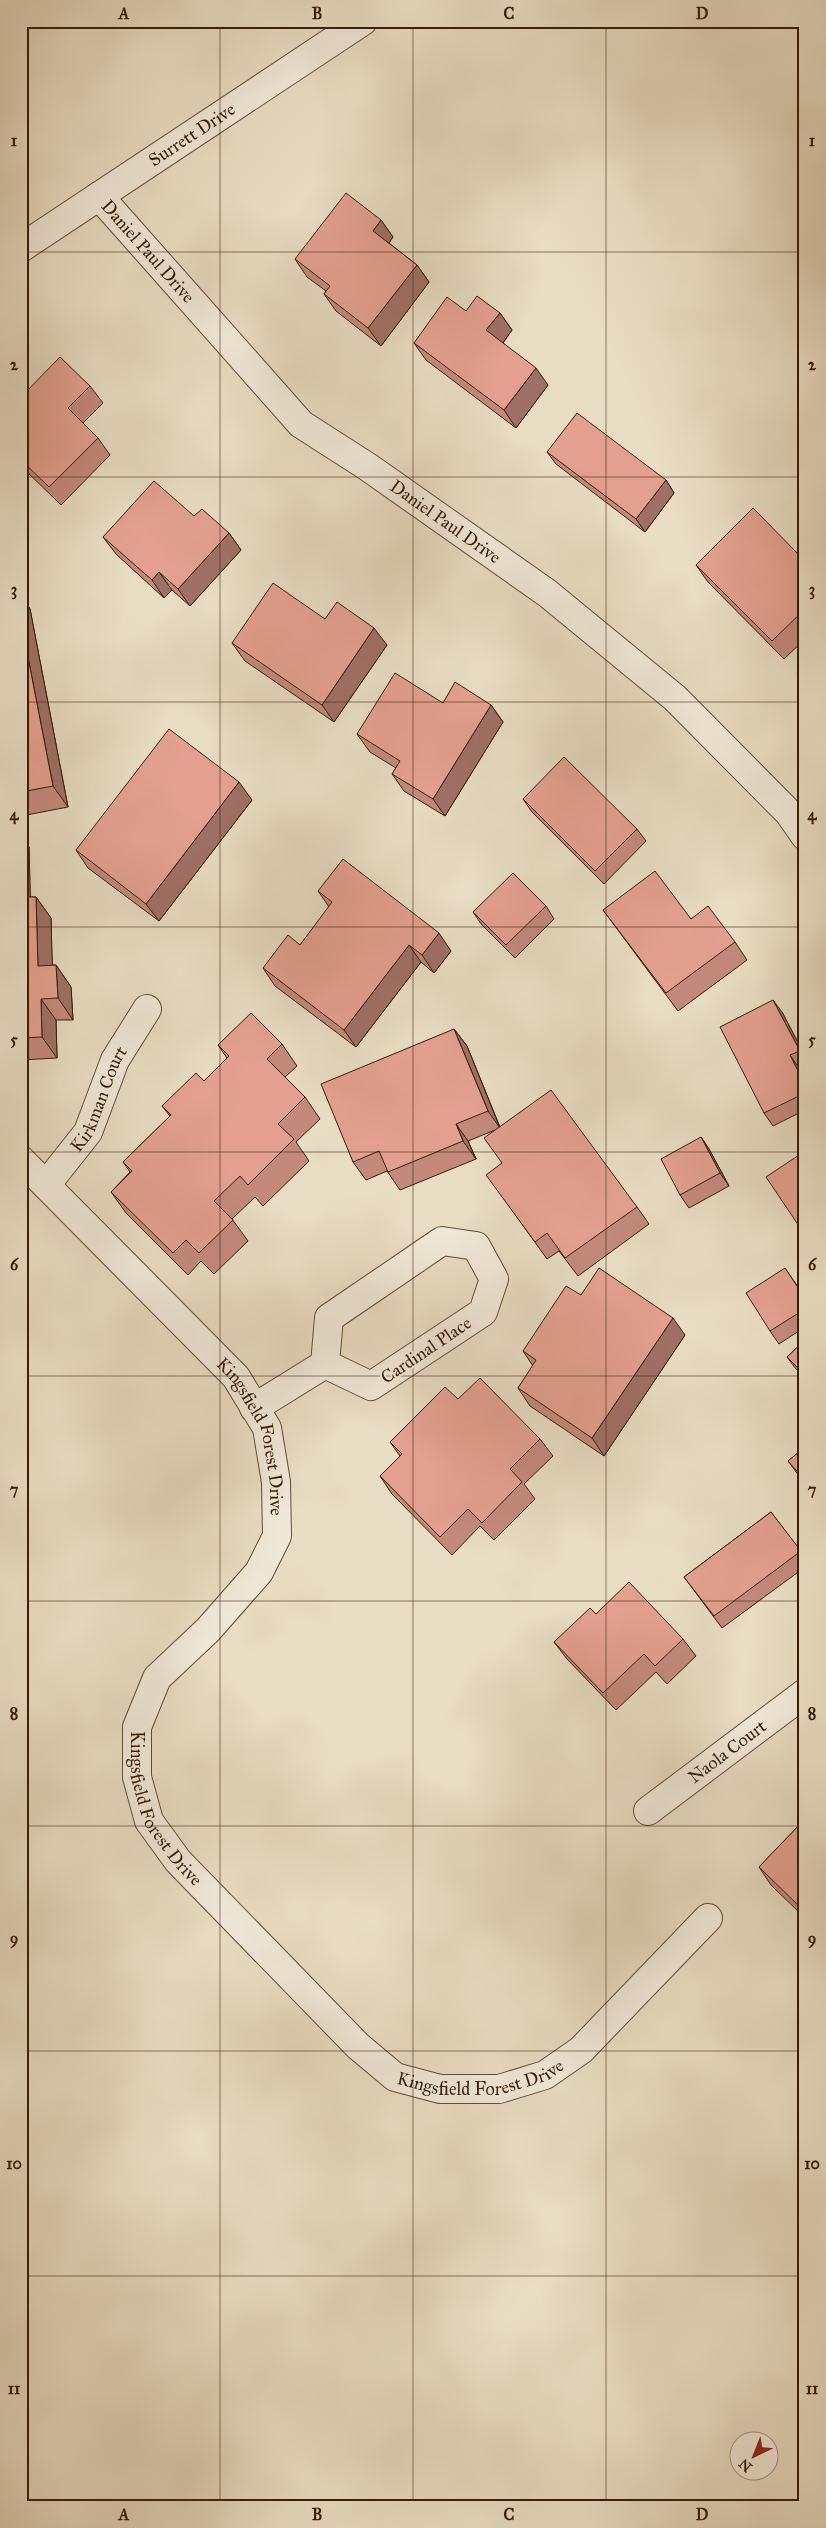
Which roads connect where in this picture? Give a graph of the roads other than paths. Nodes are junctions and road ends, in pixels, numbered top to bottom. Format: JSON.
{"nodes":[{"id":1,"x":363,"y":21,"type":"edge"},
{"id":2,"x":99,"y":196,"type":"junction"},
{"id":3,"x":21,"y":248,"type":"edge"},
{"id":4,"x":805,"y":836,"type":"edge"},
{"id":5,"x":147,"y":1009,"type":"dead end"},
{"id":6,"x":21,"y":1160,"type":"edge"},
{"id":7,"x":46,"y":1185,"type":"junction"},
{"id":8,"x":325,"y":1364,"type":"junction"},
{"id":9,"x":254,"y":1408,"type":"junction"},
{"id":10,"x":805,"y":1693,"type":"edge"},
{"id":11,"x":648,"y":1811,"type":"dead end"},
{"id":12,"x":708,"y":1918,"type":"dead end"}],
"edges":[{"from":1,"to":2,"type":"street","name":"Surrett Drive"},
{"from":2,"to":3,"type":"street","name":"Surrett Drive"},
{"from":2,"to":4,"type":"street","name":"Daniel Paul Drive"},
{"from":5,"to":7,"type":"street","name":"Kirkman Court"},
{"from":6,"to":7,"type":"street","name":"Kingsfield Forest Drive"},
{"from":7,"to":9,"type":"street","name":"Kingsfield Forest Drive"},
{"from":8,"to":8,"type":"street","name":"Cardinal Place"},
{"from":8,"to":9,"type":"street"},
{"from":9,"to":12,"type":"street","name":"Kingsfield Forest Drive"},
{"from":10,"to":11,"type":"street","name":"Naola Court"}]}
